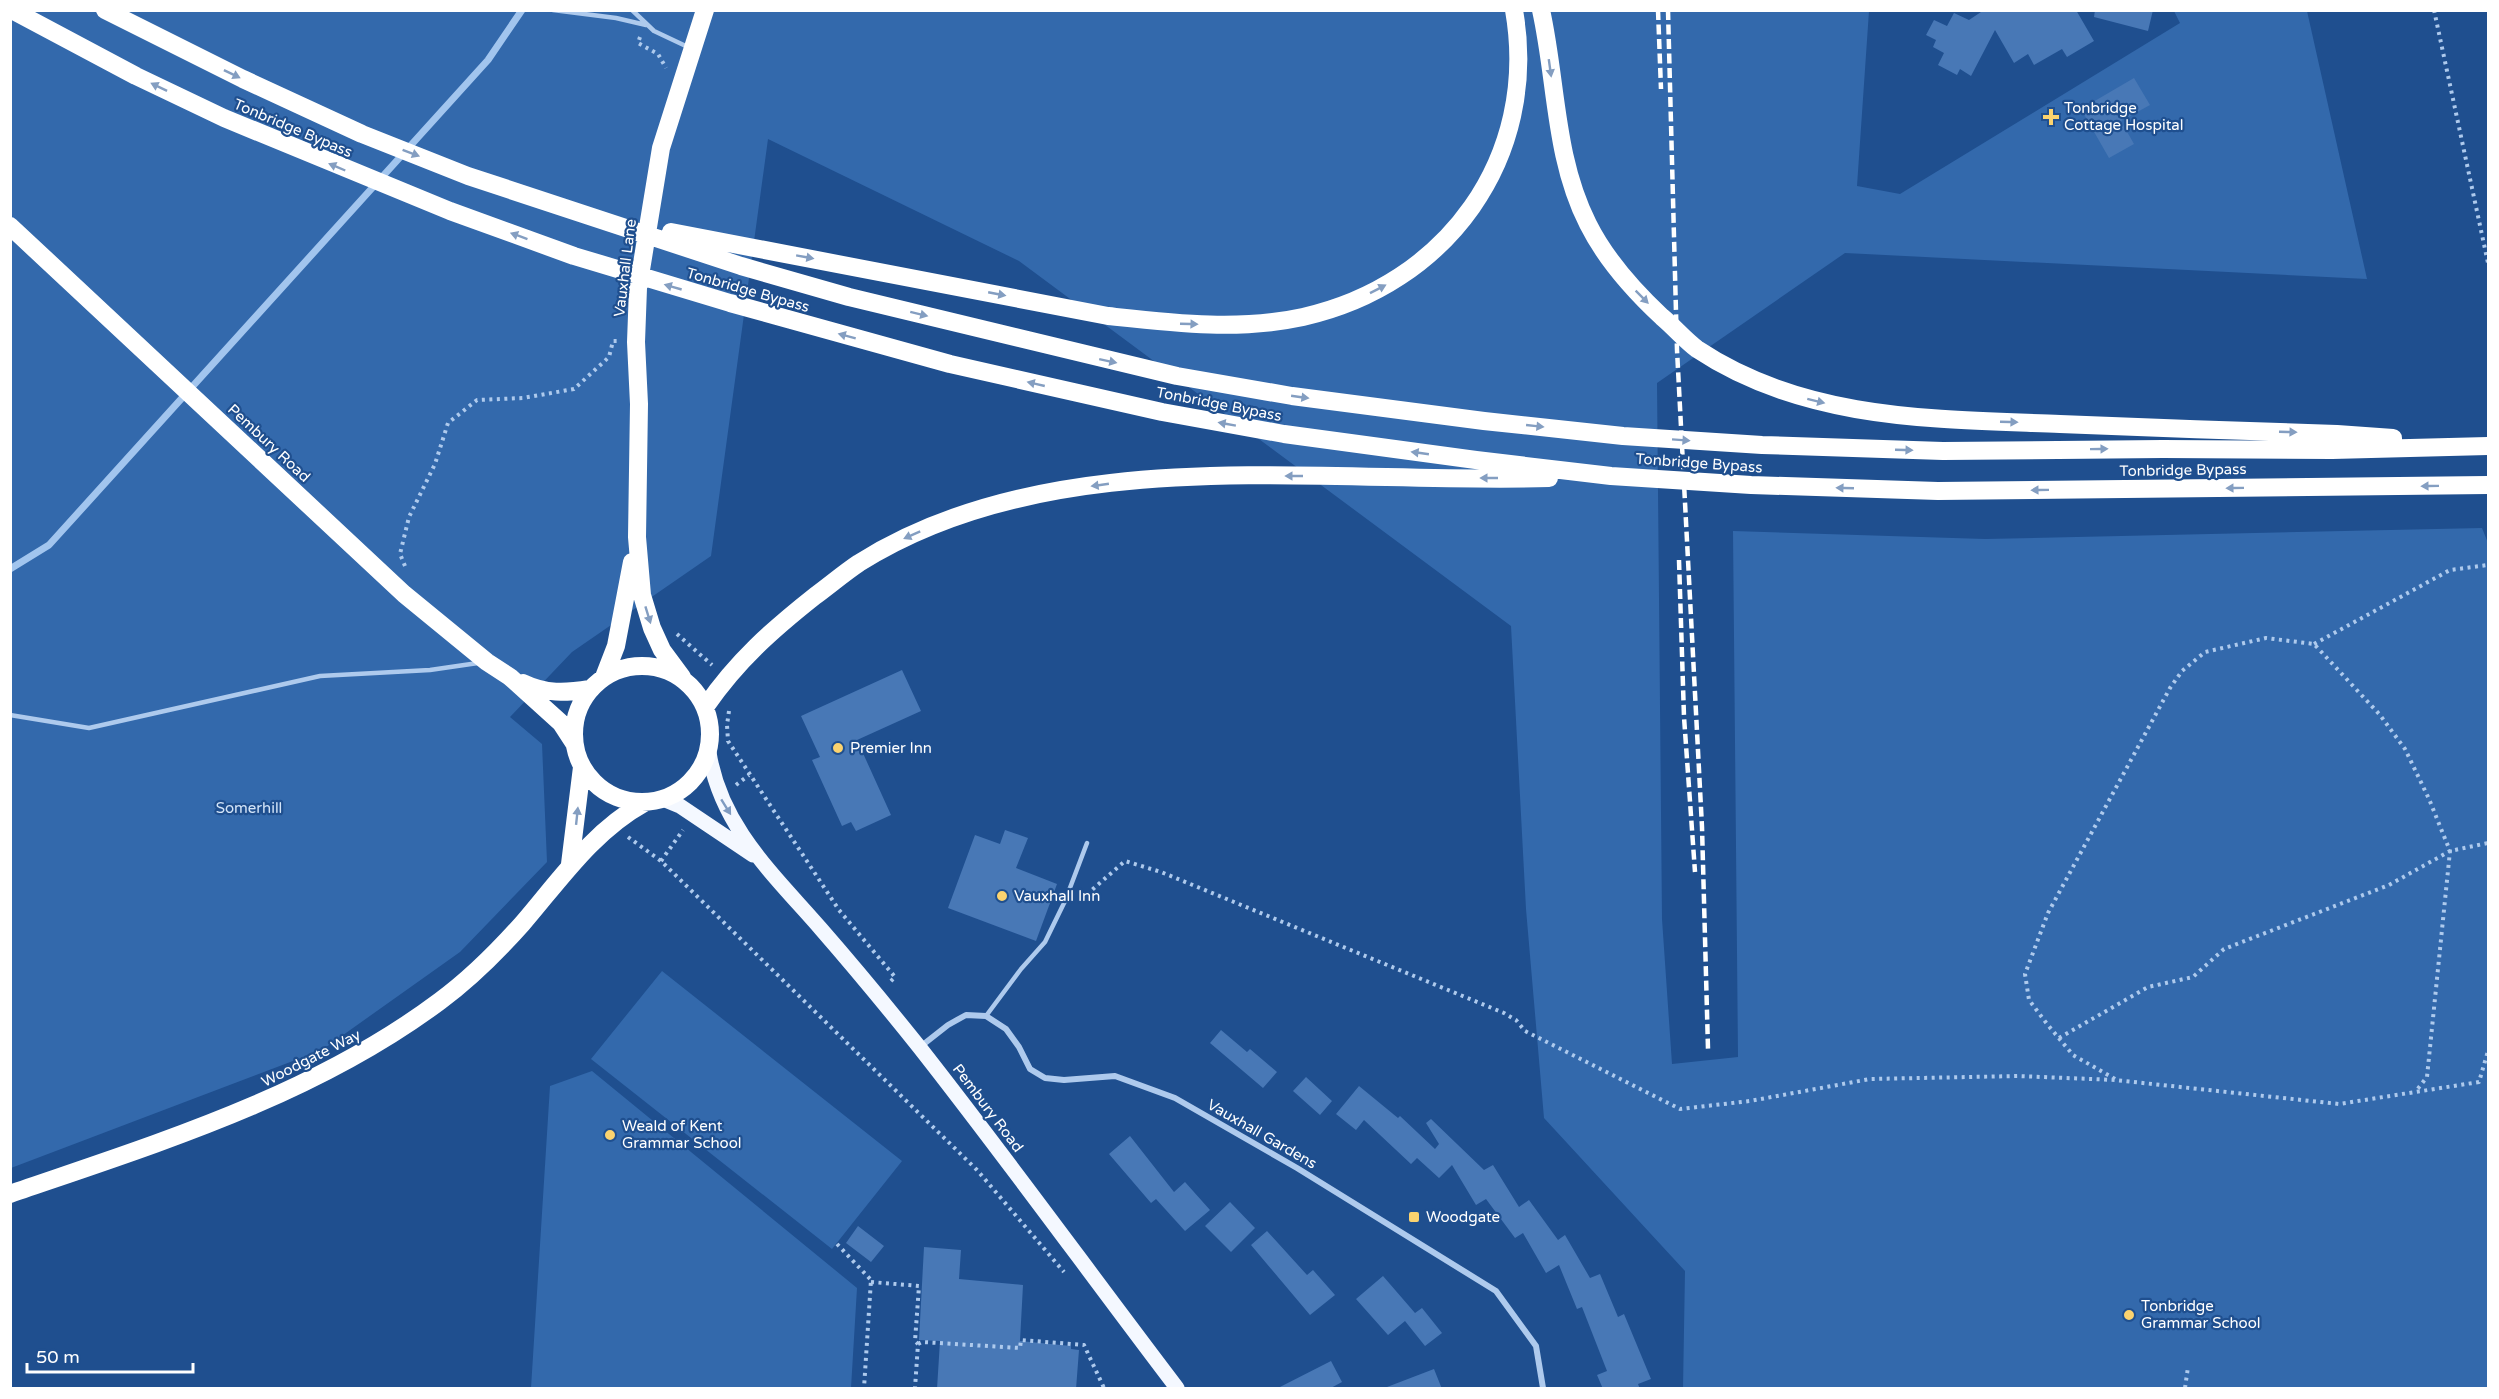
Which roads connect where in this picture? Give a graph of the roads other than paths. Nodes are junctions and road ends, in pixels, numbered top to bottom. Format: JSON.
{"nodes":[{"id":1,"x":12,"y":10,"type":"edge"},
{"id":2,"x":105,"y":10,"type":"edge"},
{"id":3,"x":553,"y":10,"type":"edge"},
{"id":4,"x":633,"y":10,"type":"edge"},
{"id":5,"x":705,"y":10,"type":"edge"},
{"id":6,"x":1514,"y":10,"type":"edge"},
{"id":7,"x":1541,"y":10,"type":"edge"},
{"id":8,"x":645,"y":25,"type":"junction"},
{"id":9,"x":692,"y":49,"type":"junction"},
{"id":10,"x":602,"y":219,"type":"junction"},
{"id":11,"x":10,"y":226,"type":"edge"},
{"id":12,"x":2488,"y":446,"type":"edge"},
{"id":13,"x":1617,"y":476,"type":"junction"},
{"id":14,"x":2488,"y":485,"type":"edge"},
{"id":15,"x":637,"y":537,"type":"junction"},
{"id":16,"x":487,"y":662,"type":"junction"},
{"id":17,"x":510,"y":677,"type":"junction"},
{"id":18,"x":604,"y":677,"type":"junction"},
{"id":19,"x":682,"y":677,"type":"junction"},
{"id":20,"x":590,"y":689,"type":"junction"},
{"id":21,"x":706,"y":706,"type":"junction"},
{"id":22,"x":10,"y":715,"type":"edge"},
{"id":23,"x":574,"y":743,"type":"junction"},
{"id":24,"x":709,"y":752,"type":"junction"},
{"id":25,"x":582,"y":767,"type":"junction"},
{"id":26,"x":663,"y":800,"type":"junction"},
{"id":27,"x":644,"y":803,"type":"junction"},
{"id":28,"x":1087,"y":843,"type":"dead end"},
{"id":29,"x":758,"y":859,"type":"junction"},
{"id":30,"x":570,"y":864,"type":"junction"},
{"id":31,"x":986,"y":1016,"type":"junction"},
{"id":32,"x":919,"y":1047,"type":"junction"},
{"id":33,"x":10,"y":1194,"type":"edge"},
{"id":34,"x":1177,"y":1389,"type":"edge"},
{"id":35,"x":1543,"y":1389,"type":"edge"}],
"edges":[{"from":13,"to":1,"type":"highway","name":"Tonbridge Bypass","one_way":true},
{"from":2,"to":10,"type":"highway","name":"Tonbridge Bypass","one_way":true},
{"from":3,"to":8,"type":"lane"},
{"from":4,"to":8,"type":"lane"},
{"from":5,"to":9,"type":"highway","name":"Vauxhall Lane"},
{"from":10,"to":6,"type":"highway","one_way":true},
{"from":7,"to":12,"type":"highway","one_way":true},
{"from":8,"to":9,"type":"lane"},
{"from":9,"to":15,"type":"highway","name":"Vauxhall Lane"},
{"from":10,"to":12,"type":"highway","name":"Tonbridge Bypass","one_way":true},
{"from":11,"to":16,"type":"highway","name":"Pembury Road"},
{"from":14,"to":13,"type":"highway","name":"Tonbridge Bypass","one_way":true},
{"from":13,"to":21,"type":"highway","one_way":true},
{"from":15,"to":18,"type":"highway","name":"Vauxhall Lane"},
{"from":15,"to":19,"type":"highway","name":"Vauxhall Lane","one_way":true},
{"from":16,"to":17,"type":"highway","name":"Pembury Road"},
{"from":16,"to":22,"type":"lane"},
{"from":17,"to":20,"type":"highway","name":"Pembury Road"},
{"from":17,"to":23,"type":"highway","name":"Pembury Road"},
{"from":18,"to":19,"type":"highway"},
{"from":18,"to":20,"type":"highway"},
{"from":19,"to":21,"type":"highway"},
{"from":20,"to":23,"type":"highway"},
{"from":21,"to":24,"type":"highway"},
{"from":23,"to":25,"type":"highway"},
{"from":24,"to":26,"type":"highway"},
{"from":24,"to":29,"type":"main road","name":"Pembury Road","one_way":true},
{"from":25,"to":27,"type":"highway"},
{"from":30,"to":25,"type":"highway","one_way":true},
{"from":26,"to":27,"type":"highway"},
{"from":26,"to":29,"type":"main road","name":"Pembury Road"},
{"from":27,"to":30,"type":"highway","name":"Woodgate Way"},
{"from":28,"to":31,"type":"lane"},
{"from":29,"to":32,"type":"main road","name":"Pembury Road"},
{"from":30,"to":33,"type":"highway","name":"Woodgate Way"},
{"from":31,"to":32,"type":"street"},
{"from":31,"to":35,"type":"street","name":"Vauxhall Gardens"},
{"from":32,"to":34,"type":"main road","name":"Pembury Road"}]}
